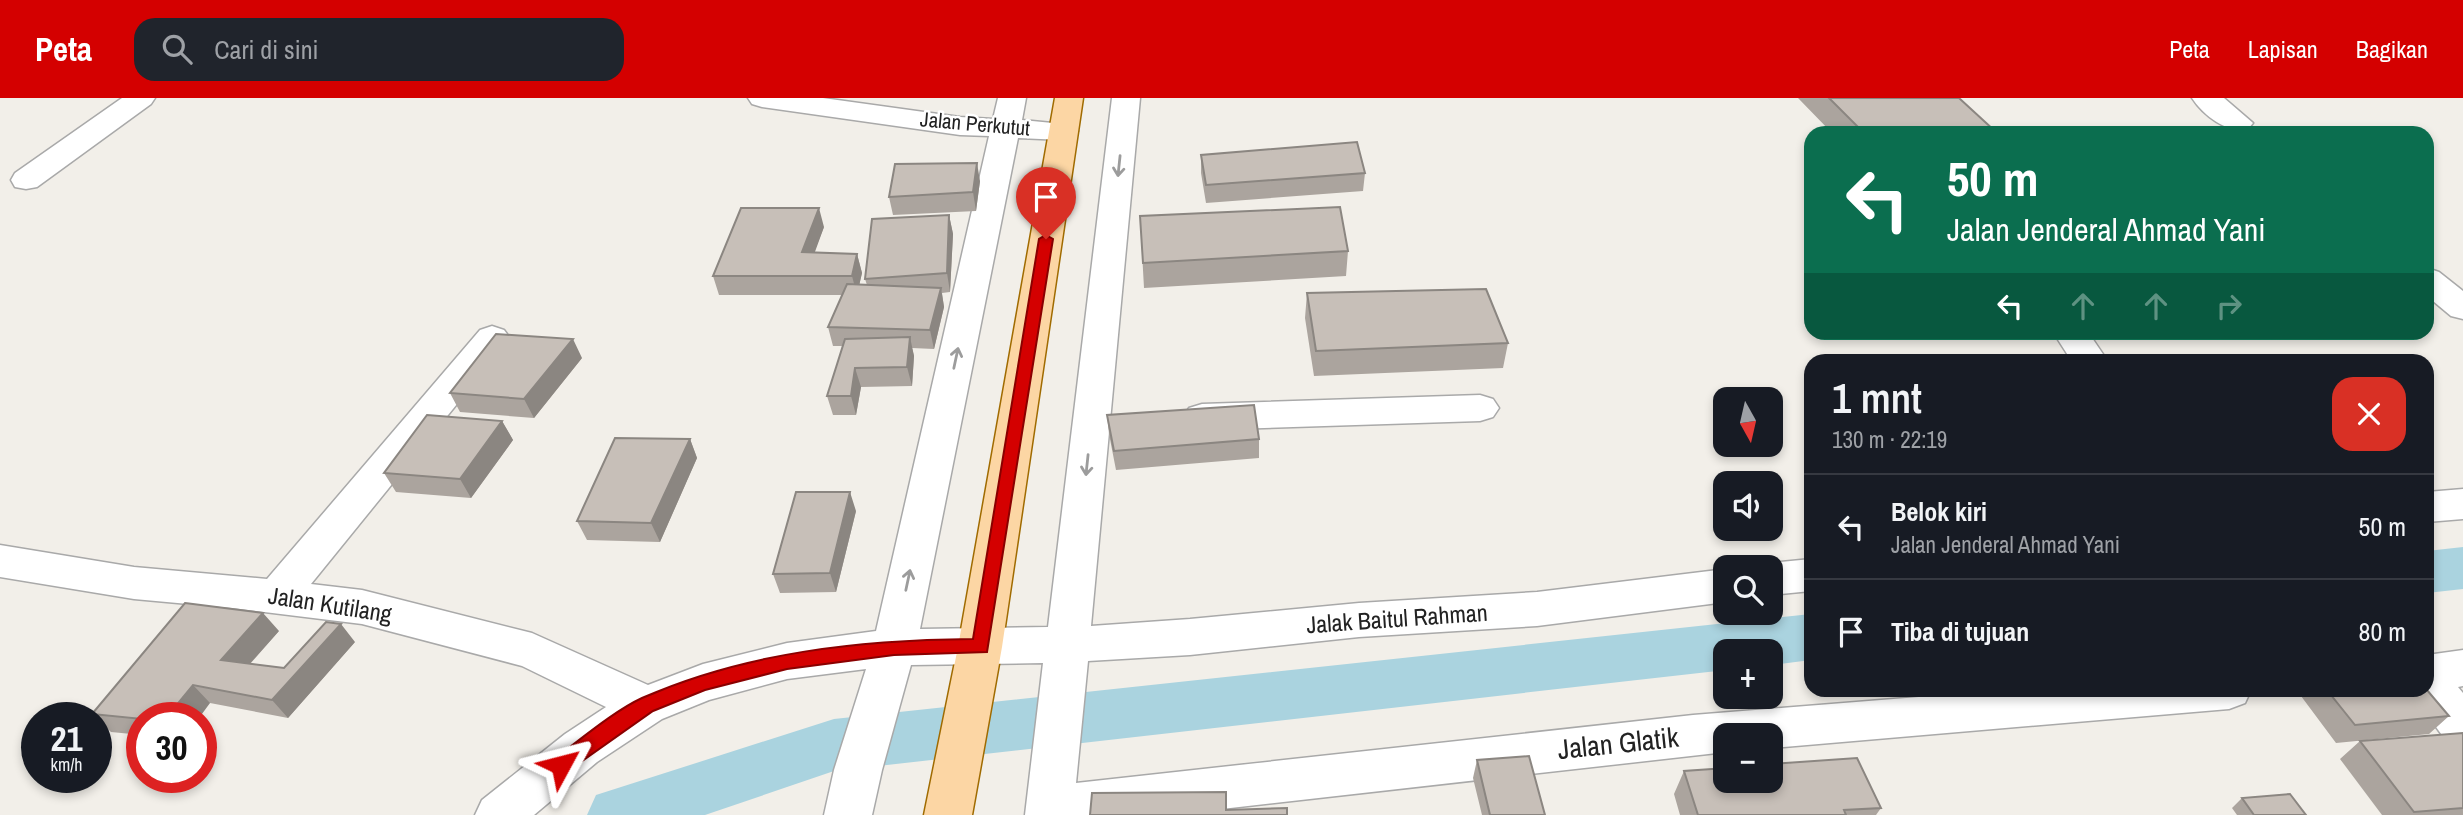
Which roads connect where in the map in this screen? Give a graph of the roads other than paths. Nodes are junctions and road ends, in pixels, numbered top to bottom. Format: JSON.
{"nodes":[{"id":1,"x":141,"y":98,"type":"edge"},
{"id":2,"x":762,"y":98,"type":"edge"},
{"id":3,"x":1126,"y":98,"type":"edge"},
{"id":4,"x":2206,"y":98,"type":"edge"},
{"id":5,"x":1009,"y":114,"type":"edge"},
{"id":6,"x":1066,"y":114,"type":"edge"},
{"id":7,"x":2238,"y":123,"type":"dead end"},
{"id":8,"x":26,"y":180,"type":"dead end"},
{"id":9,"x":2434,"y":285,"type":"edge"},
{"id":10,"x":2463,"y":309,"type":"edge"},
{"id":11,"x":492,"y":338,"type":"edge"},
{"id":12,"x":1480,"y":408,"type":"dead end"},
{"id":13,"x":1175,"y":418,"type":"edge"},
{"id":14,"x":2463,"y":504,"type":"edge"},
{"id":15,"x":2434,"y":506,"type":"edge"},
{"id":16,"x":0,"y":561,"type":"edge"},
{"id":17,"x":1804,"y":576,"type":"edge"},
{"id":18,"x":1783,"y":578,"type":"edge"},
{"id":19,"x":1713,"y":587,"type":"edge"},
{"id":20,"x":277,"y":596,"type":"junction"},
{"id":21,"x":1068,"y":645,"type":"junction"},
{"id":22,"x":894,"y":647,"type":"junction"},
{"id":23,"x":980,"y":647,"type":"junction"},
{"id":24,"x":2463,"y":668,"type":"edge"},
{"id":25,"x":2434,"y":672,"type":"edge"},
{"id":26,"x":2434,"y":689,"type":"edge"},
{"id":27,"x":2146,"y":697,"type":"edge"},
{"id":28,"x":646,"y":705,"type":"junction"},
{"id":29,"x":2463,"y":728,"type":"edge"},
{"id":30,"x":951,"y":793,"type":"edge"},
{"id":31,"x":1051,"y":798,"type":"edge"},
{"id":32,"x":499,"y":815,"type":"edge"},
{"id":33,"x":848,"y":815,"type":"edge"}],
"edges":[{"from":1,"to":8,"type":"street"},
{"from":2,"to":5,"type":"street","name":"Jalan Perkutut"},
{"from":3,"to":21,"type":"street","one_way":true},
{"from":4,"to":7,"type":"street"},
{"from":5,"to":6,"type":"street","name":"Jalan Perkutut"},
{"from":22,"to":5,"type":"street","one_way":true},
{"from":6,"to":23,"type":"main road"},
{"from":9,"to":10,"type":"street"},
{"from":11,"to":20,"type":"street"},
{"from":12,"to":13,"type":"street"},
{"from":14,"to":15,"type":"street"},
{"from":16,"to":20,"type":"street","name":"Jalan Kutilang"},
{"from":17,"to":18,"type":"street"},
{"from":19,"to":21,"type":"street","name":"Jalak Baitul Rahman"},
{"from":20,"to":28,"type":"street","name":"Jalan Kutilang"},
{"from":21,"to":23,"type":"street","name":"Jalak Baitul Rahman"},
{"from":21,"to":31,"type":"street"},
{"from":22,"to":23,"type":"street","name":"Jalak Baitul Rahman"},
{"from":22,"to":28,"type":"street","name":"Jalak Baitul Rahman"},
{"from":22,"to":33,"type":"street"},
{"from":23,"to":30,"type":"main road"},
{"from":24,"to":25,"type":"street"},
{"from":26,"to":29,"type":"street"},
{"from":27,"to":31,"type":"street","name":"Jalan Glatik"},
{"from":28,"to":32,"type":"street","name":"Jalak Baitul Rahman"}]}
